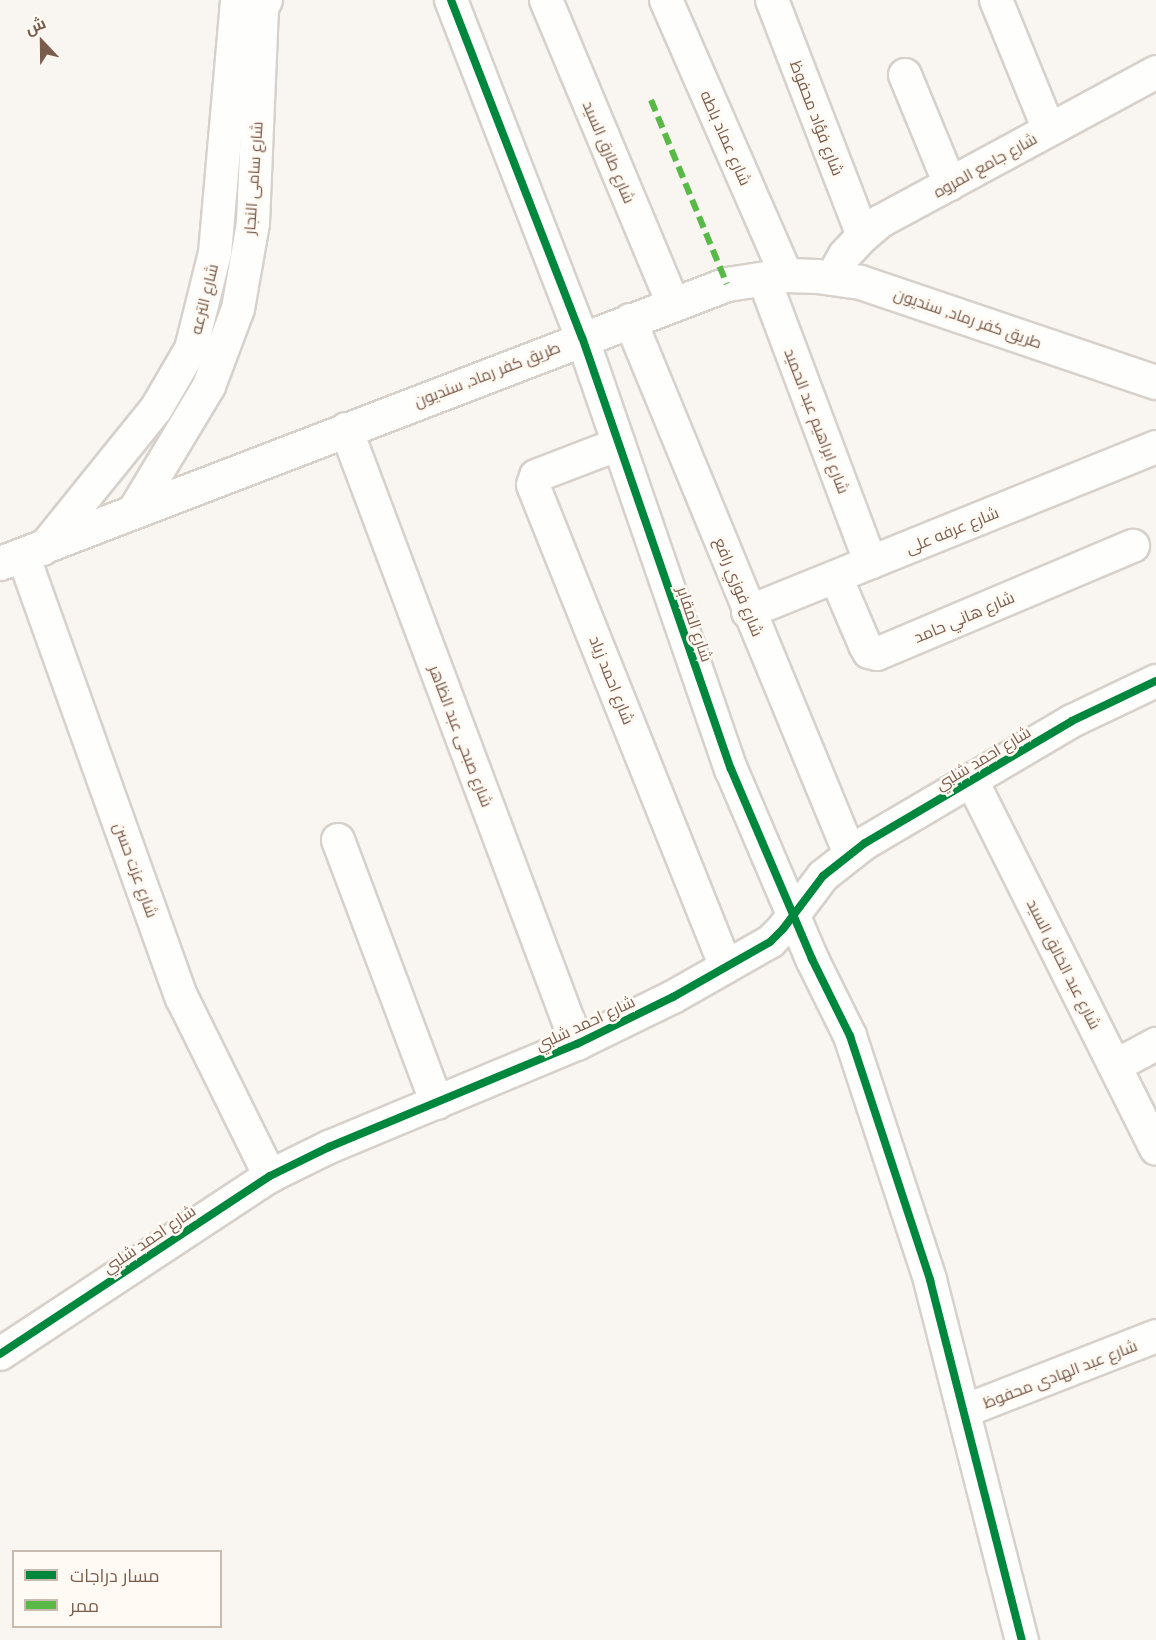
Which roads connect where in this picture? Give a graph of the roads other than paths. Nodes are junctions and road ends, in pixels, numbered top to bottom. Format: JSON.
{"nodes":[{"id":1,"x":237,"y":0,"type":"edge"},
{"id":2,"x":266,"y":0,"type":"edge"},
{"id":3,"x":451,"y":0,"type":"edge"},
{"id":4,"x":546,"y":0,"type":"edge"},
{"id":5,"x":666,"y":0,"type":"edge"},
{"id":6,"x":772,"y":0,"type":"edge"},
{"id":7,"x":996,"y":0,"type":"edge"},
{"id":8,"x":1156,"y":72,"type":"edge"},
{"id":9,"x":905,"y":75,"type":"dead end"},
{"id":10,"x":1049,"y":130,"type":"junction"},
{"id":11,"x":950,"y":184,"type":"junction"},
{"id":12,"x":863,"y":236,"type":"junction"},
{"id":13,"x":775,"y":277,"type":"junction"},
{"id":14,"x":832,"y":278,"type":"junction"},
{"id":15,"x":673,"y":303,"type":"junction"},
{"id":16,"x":630,"y":320,"type":"junction"},
{"id":17,"x":582,"y":338,"type":"junction"},
{"id":18,"x":1156,"y":382,"type":"edge"},
{"id":19,"x":346,"y":429,"type":"junction"},
{"id":20,"x":619,"y":444,"type":"junction"},
{"id":21,"x":1156,"y":447,"type":"edge"},
{"id":22,"x":134,"y":511,"type":"junction"},
{"id":23,"x":1133,"y":546,"type":"dead end"},
{"id":24,"x":22,"y":556,"type":"edge"},
{"id":25,"x":871,"y":563,"type":"junction"},
{"id":26,"x":836,"y":577,"type":"junction"},
{"id":27,"x":748,"y":612,"type":"junction"},
{"id":28,"x":1156,"y":681,"type":"edge"},
{"id":29,"x":972,"y":781,"type":"junction"},
{"id":30,"x":338,"y":840,"type":"dead end"},
{"id":31,"x":850,"y":854,"type":"junction"},
{"id":32,"x":794,"y":915,"type":"junction"},
{"id":33,"x":726,"y":967,"type":"junction"},
{"id":34,"x":577,"y":1044,"type":"junction"},
{"id":35,"x":1156,"y":1044,"type":"edge"},
{"id":36,"x":1115,"y":1066,"type":"junction"},
{"id":37,"x":437,"y":1103,"type":"junction"},
{"id":38,"x":1156,"y":1148,"type":"edge"},
{"id":39,"x":270,"y":1176,"type":"junction"},
{"id":40,"x":1156,"y":1336,"type":"edge"},
{"id":41,"x":0,"y":1354,"type":"edge"},
{"id":42,"x":964,"y":1411,"type":"junction"},
{"id":43,"x":1022,"y":1640,"type":"edge"}],
"edges":[{"from":1,"to":24,"type":"street","name":"شارع الترعه"},
{"from":2,"to":22,"type":"street","name":"شارع سامى النجار"},
{"from":3,"to":17,"type":"street","name":"شارع المقابر"},
{"from":4,"to":15,"type":"street","name":"شارع طارق السيد"},
{"from":5,"to":13,"type":"street","name":"شارع عماد باطه"},
{"from":6,"to":12,"type":"street","name":"شارع فؤاد محفوظ"},
{"from":7,"to":10,"type":"street"},
{"from":8,"to":10,"type":"street","name":"شارع جامع المروه"},
{"from":9,"to":11,"type":"street"},
{"from":10,"to":11,"type":"street","name":"شارع جامع المروه"},
{"from":11,"to":12,"type":"street","name":"شارع جامع المروه"},
{"from":12,"to":14,"type":"street","name":"شارع جامع المروه"},
{"from":13,"to":14,"type":"street","name":"طريق كفر رماد, سنديون"},
{"from":13,"to":15,"type":"street","name":"طريق كفر رماد, سنديون"},
{"from":13,"to":25,"type":"street","name":"شارع ابراهيم عبد الحميد"},
{"from":14,"to":18,"type":"street","name":"طريق كفر رماد, سنديون"},
{"from":15,"to":16,"type":"street","name":"طريق كفر رماد, سنديون"},
{"from":16,"to":17,"type":"street","name":"طريق كفر رماد, سنديون"},
{"from":16,"to":27,"type":"street","name":"شارع فوزي رافع"},
{"from":17,"to":19,"type":"street","name":"طريق كفر رماد, سنديون"},
{"from":17,"to":20,"type":"street","name":"شارع المقابر"},
{"from":19,"to":22,"type":"street","name":"طريق كفر رماد, سنديون"},
{"from":19,"to":34,"type":"street","name":"شارع صبحى عبد الظاهر"},
{"from":20,"to":32,"type":"street","name":"شارع المقابر"},
{"from":20,"to":33,"type":"street","name":"شارع احمد زياد"},
{"from":21,"to":25,"type":"street","name":"شارع عرفه على"},
{"from":22,"to":24,"type":"street","name":"طريق كفر رماد, سنديون"},
{"from":23,"to":26,"type":"street","name":"شارع هاني حامد"},
{"from":24,"to":39,"type":"street","name":"شارع عزت حسن"},
{"from":25,"to":26,"type":"street","name":"شارع عرفه على"},
{"from":26,"to":27,"type":"street","name":"شارع عرفه على"},
{"from":27,"to":31,"type":"street","name":"شارع فوزي رافع"},
{"from":28,"to":29,"type":"street","name":"شارع احمد شلبي"},
{"from":29,"to":31,"type":"street","name":"شارع احمد شلبي"},
{"from":29,"to":36,"type":"street","name":"شارع عبد الخالق السيد"},
{"from":30,"to":37,"type":"street"},
{"from":31,"to":32,"type":"street","name":"شارع احمد شلبي"},
{"from":32,"to":33,"type":"street","name":"شارع احمد شلبي"},
{"from":32,"to":42,"type":"street","name":"شارع المقابر"},
{"from":33,"to":34,"type":"street","name":"شارع احمد شلبي"},
{"from":34,"to":37,"type":"street","name":"شارع احمد شلبي"},
{"from":35,"to":36,"type":"street"},
{"from":36,"to":38,"type":"street","name":"شارع عبد الخالق السيد"},
{"from":37,"to":39,"type":"street","name":"شارع احمد شلبي"},
{"from":39,"to":41,"type":"street","name":"شارع احمد شلبي"},
{"from":40,"to":42,"type":"street","name":"شارع عبد الهادى محفوظ"},
{"from":42,"to":43,"type":"street","name":"شارع المقابر"}]}
